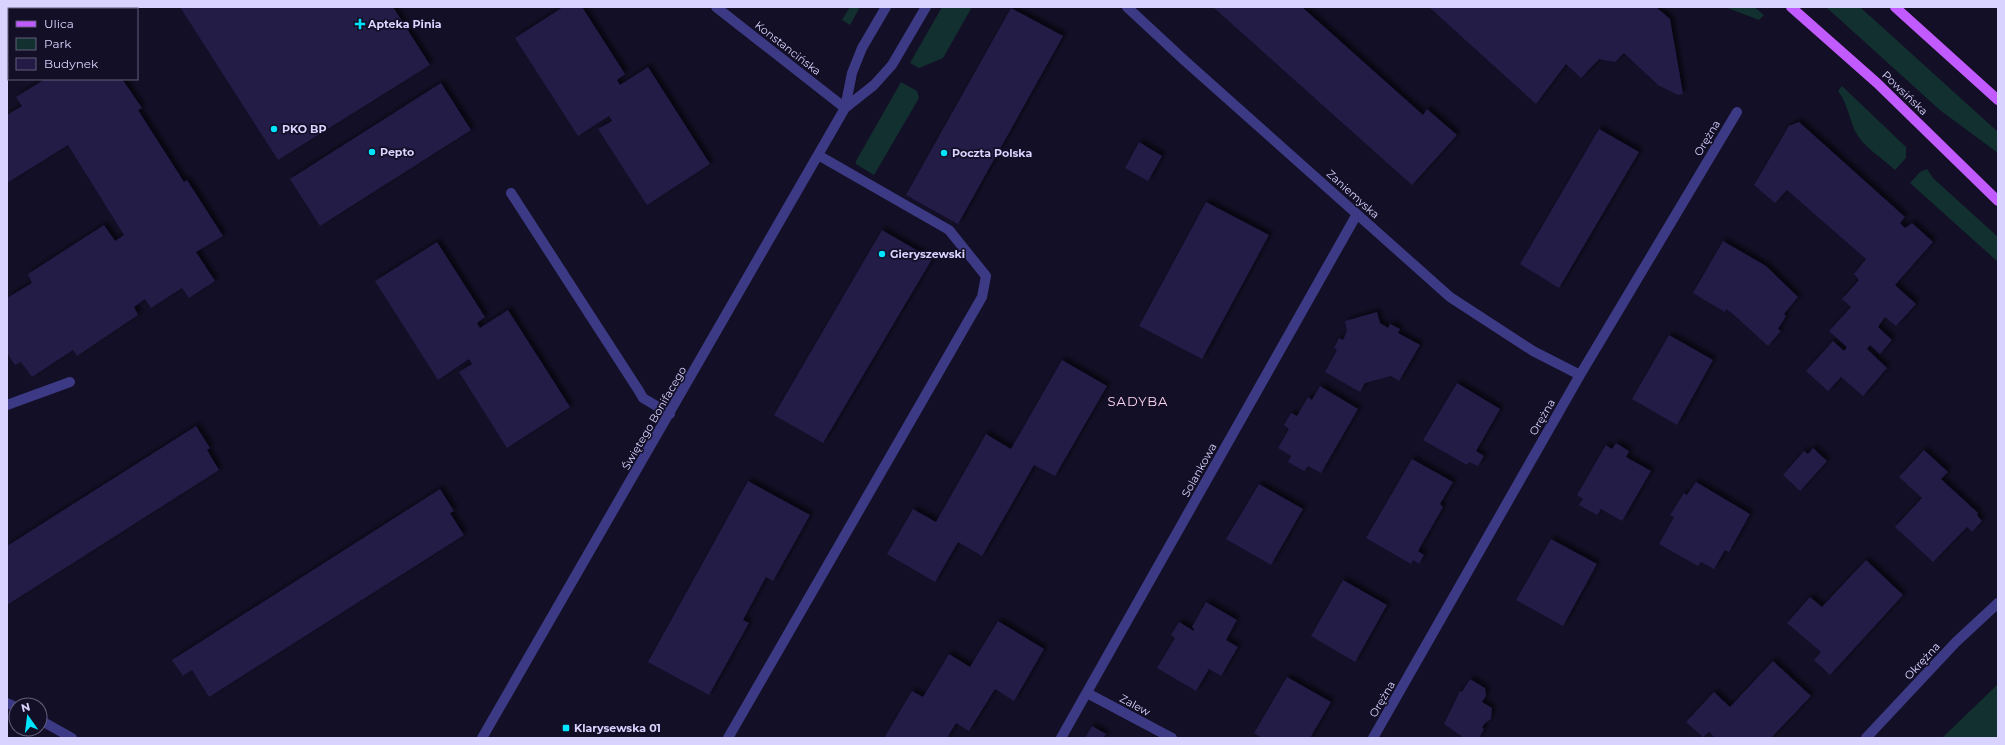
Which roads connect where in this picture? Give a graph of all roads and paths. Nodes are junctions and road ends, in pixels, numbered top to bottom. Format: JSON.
{"nodes":[{"id":1,"x":716,"y":7,"type":"edge"},
{"id":2,"x":886,"y":7,"type":"edge"},
{"id":3,"x":926,"y":7,"type":"edge"},
{"id":4,"x":1127,"y":7,"type":"edge"},
{"id":5,"x":1791,"y":7,"type":"edge"},
{"id":6,"x":1895,"y":7,"type":"edge"},
{"id":7,"x":1998,"y":100,"type":"edge"},
{"id":8,"x":845,"y":108,"type":"junction"},
{"id":9,"x":1737,"y":112,"type":"dead end"},
{"id":10,"x":818,"y":155,"type":"junction"},
{"id":11,"x":511,"y":193,"type":"dead end"},
{"id":12,"x":1998,"y":201,"type":"edge"},
{"id":13,"x":1358,"y":214,"type":"junction"},
{"id":14,"x":1580,"y":375,"type":"junction"},
{"id":15,"x":70,"y":382,"type":"dead end"},
{"id":16,"x":7,"y":405,"type":"edge"},
{"id":17,"x":670,"y":414,"type":"junction"},
{"id":18,"x":1998,"y":603,"type":"edge"},
{"id":19,"x":1087,"y":693,"type":"junction"},
{"id":20,"x":48,"y":724,"type":"edge"},
{"id":21,"x":72,"y":738,"type":"edge"},
{"id":22,"x":482,"y":738,"type":"edge"},
{"id":23,"x":728,"y":738,"type":"edge"},
{"id":24,"x":1061,"y":738,"type":"edge"},
{"id":25,"x":1172,"y":738,"type":"edge"},
{"id":26,"x":1373,"y":738,"type":"edge"},
{"id":27,"x":1866,"y":738,"type":"edge"}],
"edges":[{"from":1,"to":8,"type":"street","name":"Konstancińska"},
{"from":2,"to":8,"type":"street","name":"Świętego Bonifacego"},
{"from":3,"to":8,"type":"street","name":"Świętego Bonifacego"},
{"from":4,"to":13,"type":"street","name":"Zaniemyska"},
{"from":5,"to":12,"type":"main road","name":"Powsińska"},
{"from":6,"to":7,"type":"main road"},
{"from":8,"to":10,"type":"street","name":"Świętego Bonifacego"},
{"from":9,"to":14,"type":"street","name":"Orężna"},
{"from":10,"to":17,"type":"street","name":"Świętego Bonifacego"},
{"from":10,"to":23,"type":"street"},
{"from":11,"to":17,"type":"street"},
{"from":13,"to":14,"type":"street","name":"Zaniemyska"},
{"from":13,"to":19,"type":"street","name":"Solankowa"},
{"from":14,"to":26,"type":"street","name":"Orężna"},
{"from":15,"to":16,"type":"street"},
{"from":17,"to":22,"type":"street","name":"Świętego Bonifacego"},
{"from":18,"to":27,"type":"street","name":"Okrężna"},
{"from":19,"to":24,"type":"street","name":"Solankowa"},
{"from":19,"to":25,"type":"street","name":"Zalew"},
{"from":20,"to":21,"type":"street"}]}
